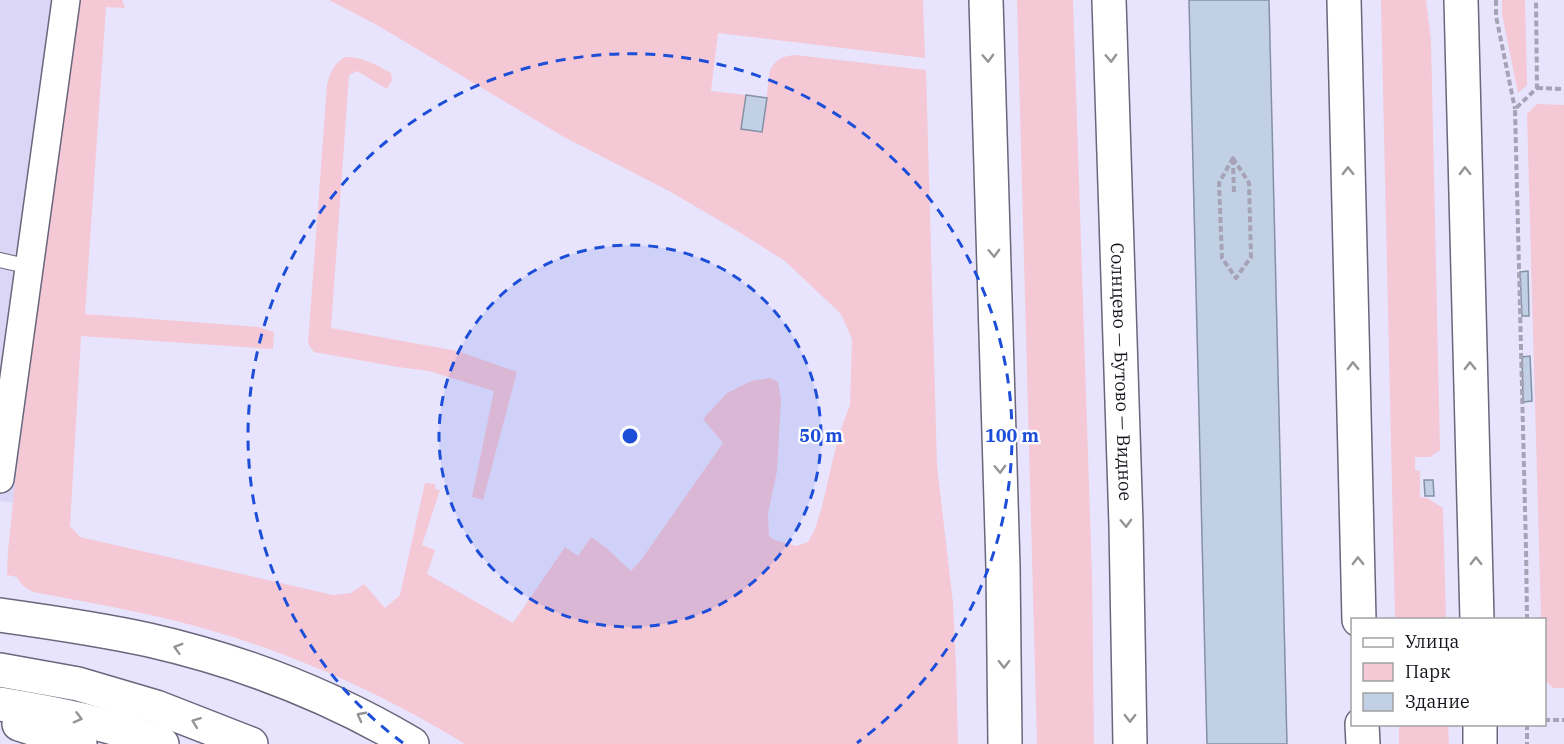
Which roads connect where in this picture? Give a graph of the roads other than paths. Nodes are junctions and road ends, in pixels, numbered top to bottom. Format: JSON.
{"nodes":[{"id":1,"x":66,"y":0,"type":"edge"},
{"id":2,"x":986,"y":0,"type":"edge"},
{"id":3,"x":1109,"y":0,"type":"edge"},
{"id":4,"x":1344,"y":0,"type":"edge"},
{"id":5,"x":1461,"y":0,"type":"edge"},
{"id":6,"x":0,"y":261,"type":"edge"},
{"id":7,"x":30,"y":267,"type":"junction"},
{"id":8,"x":0,"y":479,"type":"edge"},
{"id":9,"x":0,"y":615,"type":"edge"},
{"id":10,"x":1359,"y":618,"type":"edge"},
{"id":11,"x":1477,"y":618,"type":"edge"},
{"id":12,"x":0,"y":670,"type":"edge"},
{"id":13,"x":0,"y":704,"type":"edge"},
{"id":14,"x":0,"y":718,"type":"edge"},
{"id":15,"x":1362,"y":726,"type":"edge"},
{"id":16,"x":1480,"y":726,"type":"edge"},
{"id":17,"x":45,"y":729,"type":"edge"},
{"id":18,"x":80,"y":744,"type":"edge"},
{"id":19,"x":162,"y":744,"type":"edge"},
{"id":20,"x":251,"y":744,"type":"edge"},
{"id":21,"x":412,"y":744,"type":"edge"},
{"id":22,"x":1005,"y":744,"type":"edge"},
{"id":23,"x":1130,"y":744,"type":"edge"},
{"id":24,"x":1362,"y":744,"type":"edge"},
{"id":25,"x":1480,"y":744,"type":"edge"}],
"edges":[{"from":1,"to":7,"type":"street"},
{"from":2,"to":22,"type":"main road","one_way":true},
{"from":3,"to":23,"type":"main road","name":"Солнцево — Бутово — Видное","one_way":true},
{"from":10,"to":4,"type":"main road","one_way":true},
{"from":11,"to":5,"type":"main road","one_way":true},
{"from":6,"to":7,"type":"lane"},
{"from":7,"to":8,"type":"street"},
{"from":21,"to":9,"type":"main road","one_way":true},
{"from":20,"to":12,"type":"main road","one_way":true},
{"from":13,"to":17,"type":"main road"},
{"from":14,"to":17,"type":"main road"},
{"from":15,"to":24,"type":"main road"},
{"from":16,"to":25,"type":"main road"},
{"from":17,"to":18,"type":"main road"},
{"from":17,"to":19,"type":"main road","one_way":true}]}
